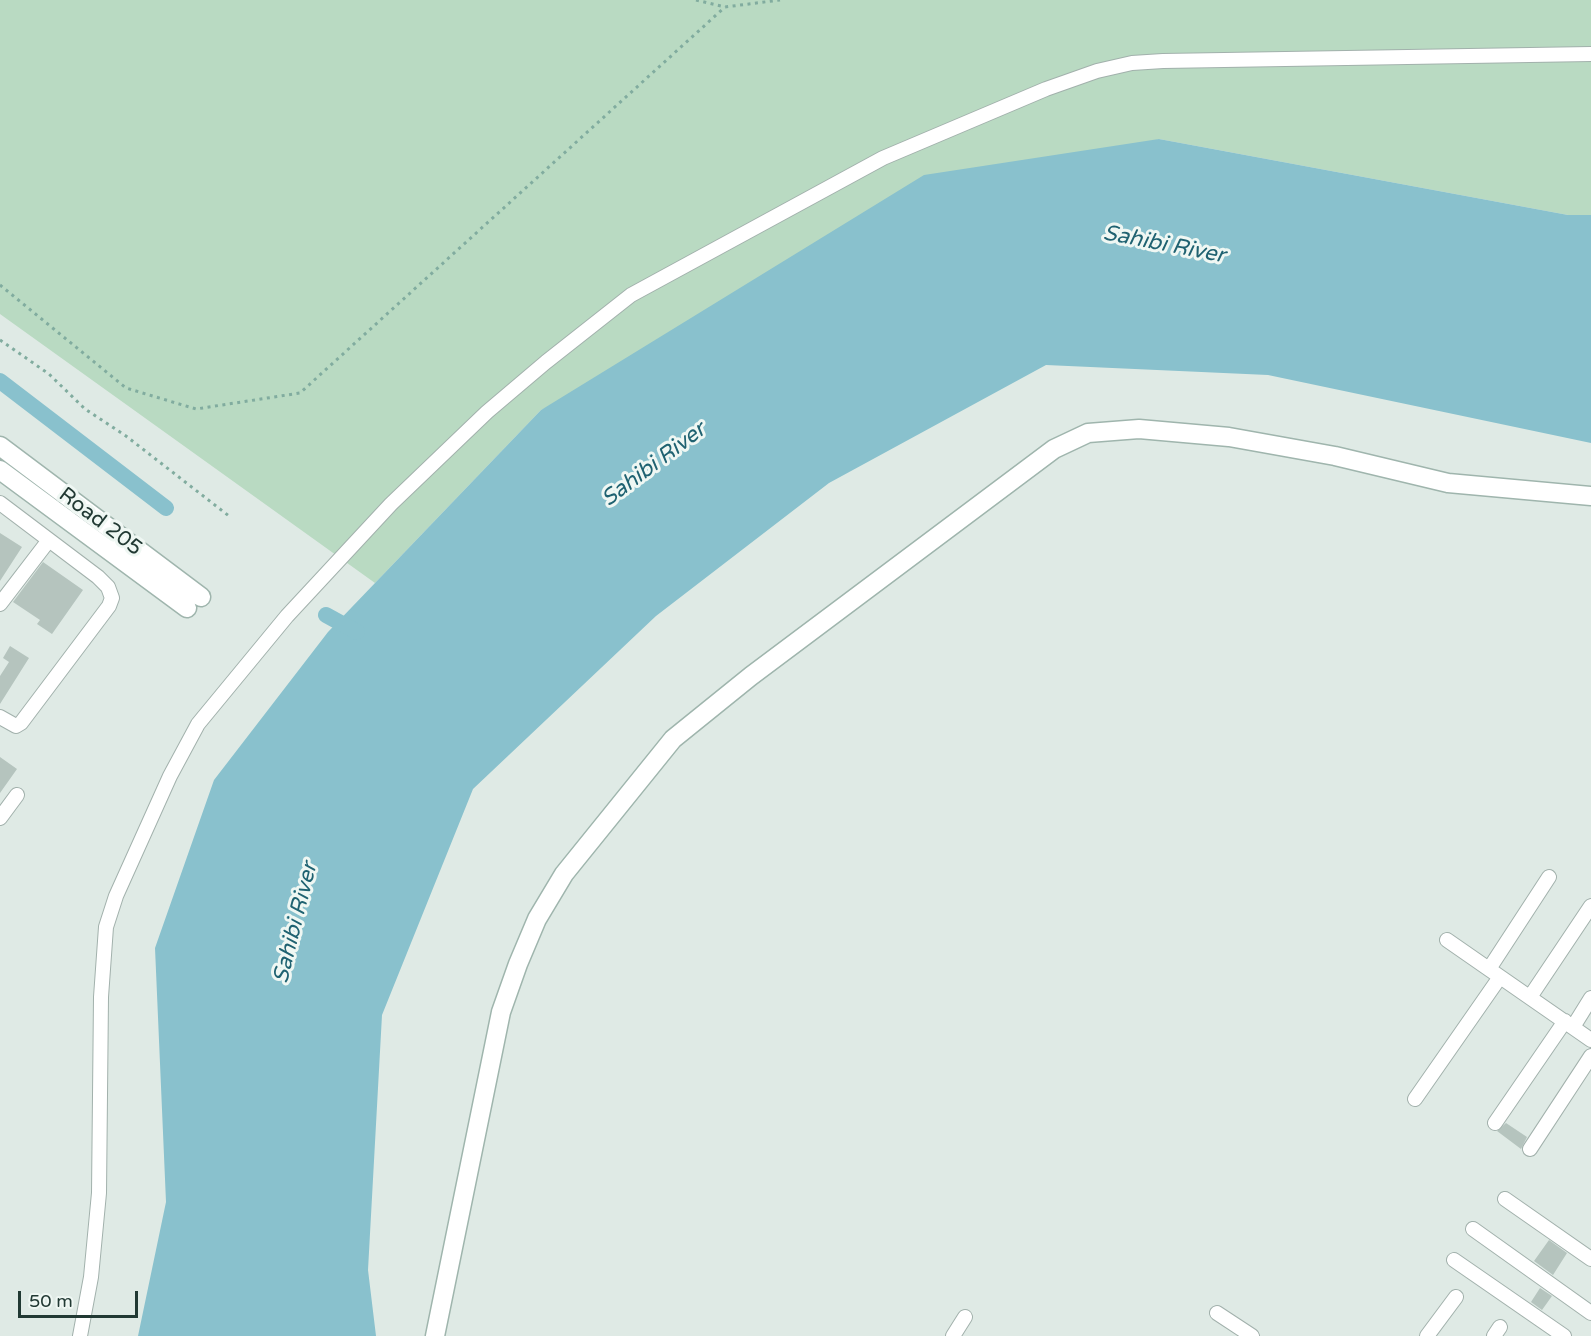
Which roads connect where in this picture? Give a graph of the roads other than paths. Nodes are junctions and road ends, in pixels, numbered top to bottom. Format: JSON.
{"nodes":[{"id":1,"x":1591,"y":54,"type":"edge"},
{"id":2,"x":0,"y":446,"type":"edge"},
{"id":3,"x":0,"y":470,"type":"edge"},
{"id":4,"x":1591,"y":496,"type":"edge"},
{"id":5,"x":0,"y":503,"type":"edge"},
{"id":6,"x":49,"y":540,"type":"junction"},
{"id":7,"x":0,"y":604,"type":"edge"},
{"id":8,"x":0,"y":717,"type":"edge"},
{"id":9,"x":17,"y":795,"type":"dead end"},
{"id":10,"x":0,"y":818,"type":"edge"},
{"id":11,"x":1549,"y":877,"type":"dead end"},
{"id":12,"x":1591,"y":906,"type":"edge"},
{"id":13,"x":1447,"y":940,"type":"dead end"},
{"id":14,"x":1494,"y":973,"type":"junction"},
{"id":15,"x":1530,"y":997,"type":"junction"},
{"id":16,"x":1591,"y":998,"type":"edge"},
{"id":17,"x":1569,"y":1024,"type":"junction"},
{"id":18,"x":1591,"y":1040,"type":"edge"},
{"id":19,"x":1591,"y":1056,"type":"edge"},
{"id":20,"x":1415,"y":1099,"type":"dead end"},
{"id":21,"x":1495,"y":1123,"type":"dead end"},
{"id":22,"x":1530,"y":1149,"type":"dead end"},
{"id":23,"x":1505,"y":1199,"type":"dead end"},
{"id":24,"x":1473,"y":1229,"type":"dead end"},
{"id":25,"x":1591,"y":1259,"type":"edge"},
{"id":26,"x":1454,"y":1260,"type":"dead end"},
{"id":27,"x":1456,"y":1297,"type":"dead end"},
{"id":28,"x":1217,"y":1313,"type":"dead end"},
{"id":29,"x":1591,"y":1313,"type":"edge"},
{"id":30,"x":965,"y":1317,"type":"dead end"},
{"id":31,"x":1244,"y":1334,"type":"edge"},
{"id":32,"x":80,"y":1336,"type":"edge"},
{"id":33,"x":435,"y":1336,"type":"edge"},
{"id":34,"x":953,"y":1336,"type":"edge"},
{"id":35,"x":1427,"y":1336,"type":"edge"},
{"id":36,"x":1564,"y":1336,"type":"edge"}],
"edges":[{"from":1,"to":32,"type":"street"},
{"from":2,"to":3,"type":"street","name":"Road 205"},
{"from":4,"to":33,"type":"street"},
{"from":5,"to":6,"type":"street"},
{"from":6,"to":7,"type":"street"},
{"from":6,"to":8,"type":"street"},
{"from":9,"to":10,"type":"street"},
{"from":11,"to":14,"type":"street"},
{"from":12,"to":15,"type":"street"},
{"from":13,"to":14,"type":"street"},
{"from":14,"to":15,"type":"street"},
{"from":14,"to":20,"type":"street"},
{"from":15,"to":17,"type":"street"},
{"from":16,"to":17,"type":"street"},
{"from":17,"to":18,"type":"street"},
{"from":17,"to":21,"type":"street"},
{"from":19,"to":22,"type":"street"},
{"from":23,"to":25,"type":"street"},
{"from":24,"to":29,"type":"street"},
{"from":26,"to":36,"type":"street"},
{"from":27,"to":35,"type":"street"},
{"from":28,"to":31,"type":"street"},
{"from":30,"to":34,"type":"street"}]}
